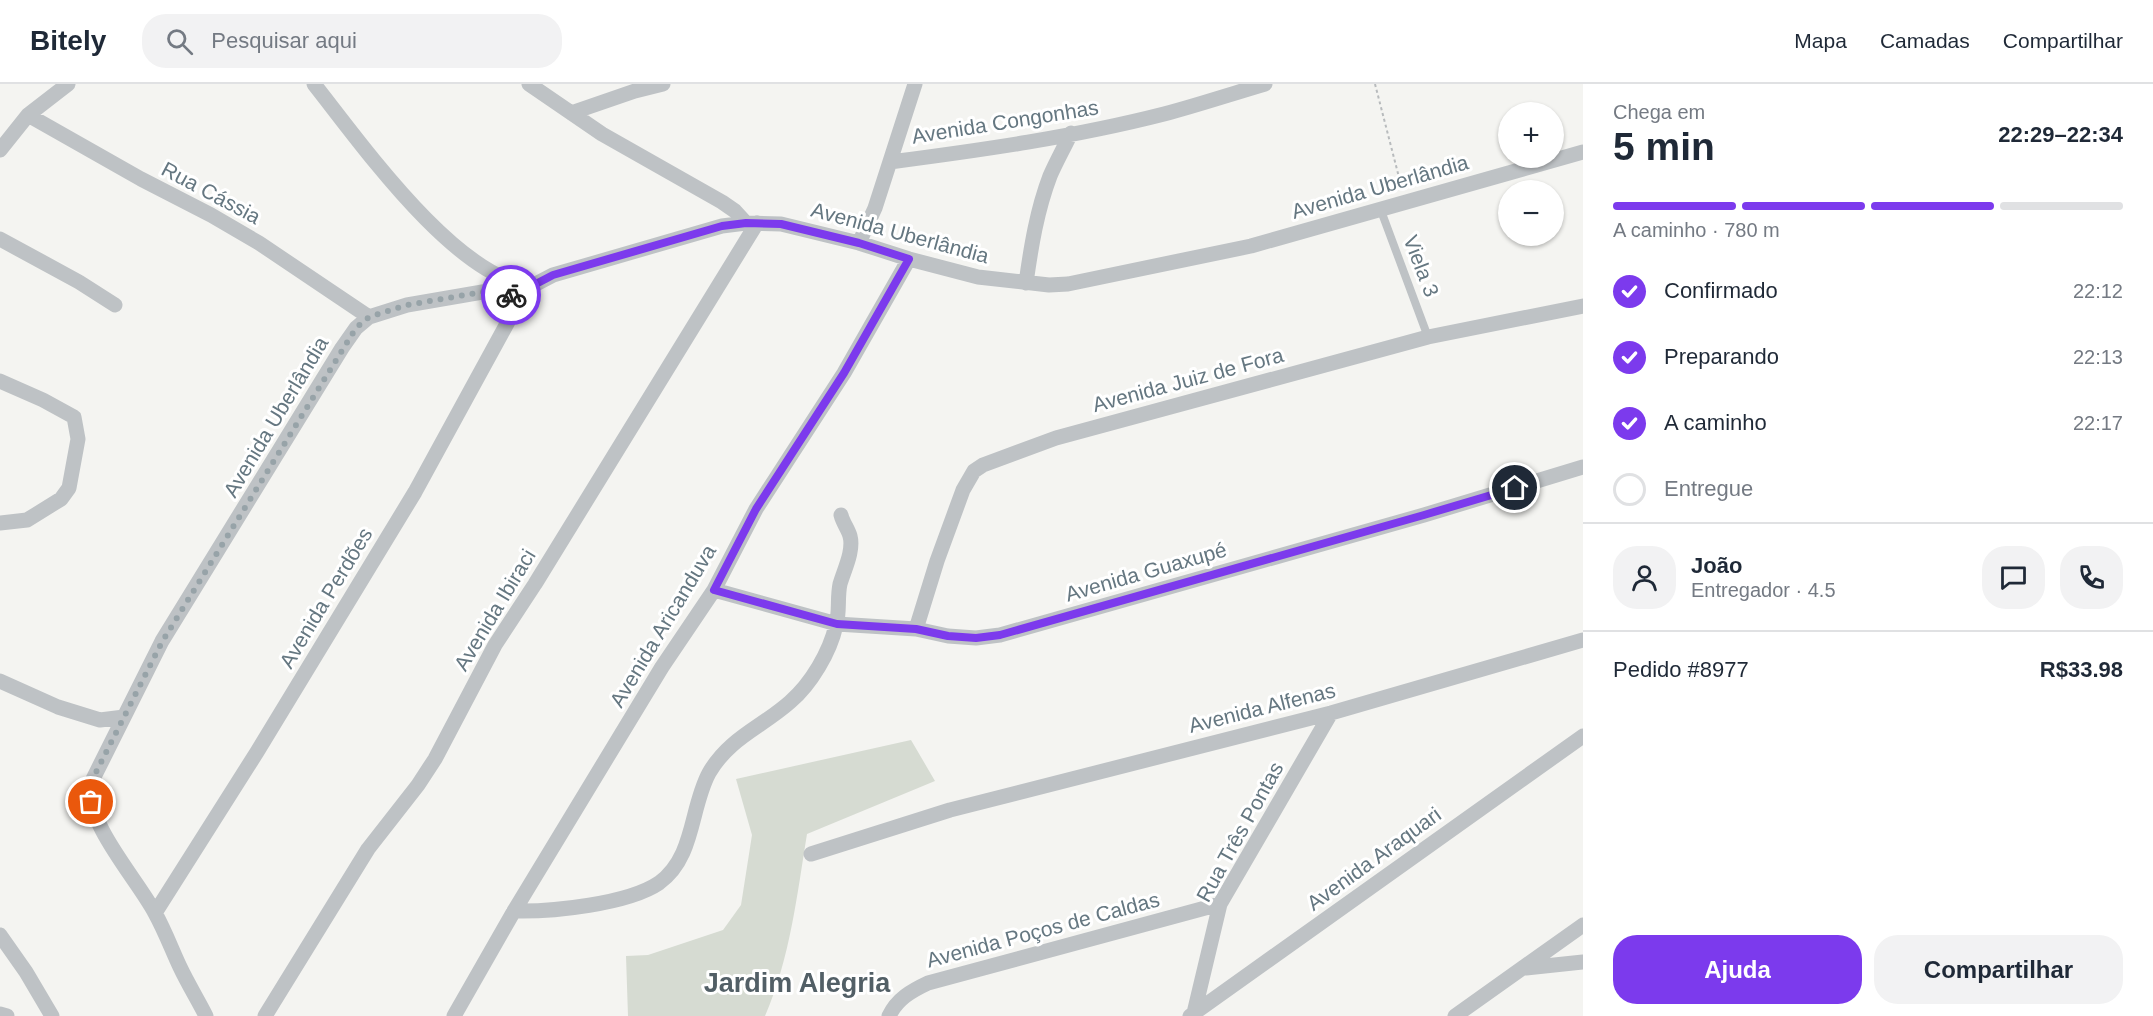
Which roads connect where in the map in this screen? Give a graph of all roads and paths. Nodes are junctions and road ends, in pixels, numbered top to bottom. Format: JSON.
{"nodes":[{"id":1,"x":68,"y":84,"type":"edge"},
{"id":2,"x":314,"y":84,"type":"edge"},
{"id":3,"x":529,"y":84,"type":"edge"},
{"id":4,"x":663,"y":84,"type":"edge"},
{"id":5,"x":915,"y":84,"type":"edge"},
{"id":6,"x":1265,"y":84,"type":"edge"},
{"id":7,"x":1375,"y":84,"type":"edge"},
{"id":8,"x":571,"y":112,"type":"junction"},
{"id":9,"x":28,"y":115,"type":"junction"},
{"id":10,"x":1071,"y":134,"type":"junction"},
{"id":11,"x":0,"y":150,"type":"edge"},
{"id":12,"x":1583,"y":152,"type":"edge"},
{"id":13,"x":890,"y":162,"type":"junction"},
{"id":14,"x":1405,"y":201,"type":"junction"},
{"id":15,"x":1380,"y":208,"type":"junction"},
{"id":16,"x":751,"y":223,"type":"junction"},
{"id":17,"x":0,"y":239,"type":"edge"},
{"id":18,"x":859,"y":243,"type":"junction"},
{"id":19,"x":909,"y":259,"type":"junction"},
{"id":20,"x":1026,"y":283,"type":"junction"},
{"id":21,"x":532,"y":286,"type":"junction"},
{"id":22,"x":521,"y":298,"type":"junction"},
{"id":23,"x":115,"y":305,"type":"dead end"},
{"id":24,"x":1583,"y":306,"type":"edge"},
{"id":25,"x":369,"y":317,"type":"junction"},
{"id":26,"x":1428,"y":337,"type":"junction"},
{"id":27,"x":0,"y":381,"type":"edge"},
{"id":28,"x":1583,"y":467,"type":"edge"},
{"id":29,"x":841,"y":515,"type":"dead end"},
{"id":30,"x":0,"y":523,"type":"edge"},
{"id":31,"x":714,"y":590,"type":"junction"},
{"id":32,"x":837,"y":624,"type":"junction"},
{"id":33,"x":916,"y":629,"type":"junction"},
{"id":34,"x":1583,"y":640,"type":"edge"},
{"id":35,"x":0,"y":681,"type":"edge"},
{"id":36,"x":1331,"y":713,"type":"junction"},
{"id":37,"x":124,"y":717,"type":"junction"},
{"id":38,"x":1583,"y":736,"type":"edge"},
{"id":39,"x":811,"y":854,"type":"dead end"},
{"id":40,"x":1220,"y":904,"type":"junction"},
{"id":41,"x":514,"y":911,"type":"junction"},
{"id":42,"x":155,"y":913,"type":"junction"},
{"id":43,"x":1583,"y":925,"type":"edge"},
{"id":44,"x":0,"y":935,"type":"edge"},
{"id":45,"x":1583,"y":962,"type":"edge"},
{"id":46,"x":1523,"y":968,"type":"junction"},
{"id":47,"x":0,"y":1014,"type":"edge"},
{"id":48,"x":1192,"y":1015,"type":"edge"},
{"id":49,"x":7,"y":1016,"type":"edge"},
{"id":50,"x":52,"y":1016,"type":"edge"},
{"id":51,"x":206,"y":1016,"type":"edge"},
{"id":52,"x":265,"y":1016,"type":"edge"},
{"id":53,"x":454,"y":1016,"type":"edge"},
{"id":54,"x":889,"y":1016,"type":"edge"},
{"id":55,"x":1455,"y":1016,"type":"edge"}],
"edges":[{"from":1,"to":9,"type":"street"},
{"from":2,"to":21,"type":"street"},
{"from":3,"to":8,"type":"street"},
{"from":4,"to":8,"type":"street"},
{"from":5,"to":13,"type":"street"},
{"from":6,"to":10,"type":"street","name":"Avenida Congonhas"},
{"from":7,"to":14,"type":"path"},
{"from":8,"to":16,"type":"street"},
{"from":9,"to":11,"type":"street"},
{"from":9,"to":25,"type":"street","name":"Rua Cássia"},
{"from":10,"to":13,"type":"street","name":"Avenida Congonhas"},
{"from":10,"to":20,"type":"street"},
{"from":12,"to":14,"type":"street","name":"Avenida Uberlândia"},
{"from":13,"to":18,"type":"street"},
{"from":14,"to":15,"type":"street","name":"Avenida Uberlândia"},
{"from":15,"to":20,"type":"street","name":"Avenida Uberlândia"},
{"from":15,"to":26,"type":"lane","name":"Viela 3"},
{"from":16,"to":18,"type":"street","name":"Avenida Uberlândia"},
{"from":16,"to":21,"type":"street","name":"Avenida Uberlândia"},
{"from":16,"to":52,"type":"street","name":"Avenida Ibiraci"},
{"from":17,"to":23,"type":"street"},
{"from":18,"to":19,"type":"street","name":"Avenida Uberlândia"},
{"from":19,"to":20,"type":"street","name":"Avenida Uberlândia"},
{"from":19,"to":31,"type":"street","name":"Avenida Aricanduva"},
{"from":21,"to":22,"type":"street","name":"Avenida Uberlândia"},
{"from":22,"to":25,"type":"street","name":"Avenida Uberlândia"},
{"from":22,"to":42,"type":"street","name":"Avenida Perdões"},
{"from":24,"to":26,"type":"street","name":"Avenida Juiz de Fora"},
{"from":25,"to":37,"type":"street","name":"Avenida Uberlândia"},
{"from":26,"to":33,"type":"street","name":"Avenida Juiz de Fora"},
{"from":27,"to":30,"type":"street"},
{"from":28,"to":33,"type":"street","name":"Avenida Guaxupé"},
{"from":29,"to":32,"type":"street"},
{"from":31,"to":32,"type":"street","name":"Avenida Guaxupé"},
{"from":31,"to":41,"type":"street","name":"Avenida Aricanduva"},
{"from":32,"to":33,"type":"street","name":"Avenida Guaxupé"},
{"from":32,"to":41,"type":"street"},
{"from":34,"to":36,"type":"street","name":"Avenida Alfenas"},
{"from":35,"to":37,"type":"street"},
{"from":36,"to":39,"type":"street","name":"Avenida Alfenas"},
{"from":36,"to":40,"type":"street","name":"Rua Três Pontas"},
{"from":37,"to":42,"type":"street","name":"Avenida Uberlândia"},
{"from":38,"to":48,"type":"street","name":"Avenida Araquari"},
{"from":40,"to":48,"type":"street","name":"Rua Três Pontas"},
{"from":40,"to":54,"type":"street","name":"Avenida Poços de Caldas"},
{"from":41,"to":53,"type":"street","name":"Avenida Aricanduva"},
{"from":42,"to":51,"type":"street","name":"Avenida Uberlândia"},
{"from":43,"to":46,"type":"street"},
{"from":44,"to":50,"type":"street"},
{"from":45,"to":46,"type":"street"},
{"from":46,"to":55,"type":"street"},
{"from":47,"to":49,"type":"street"}]}
